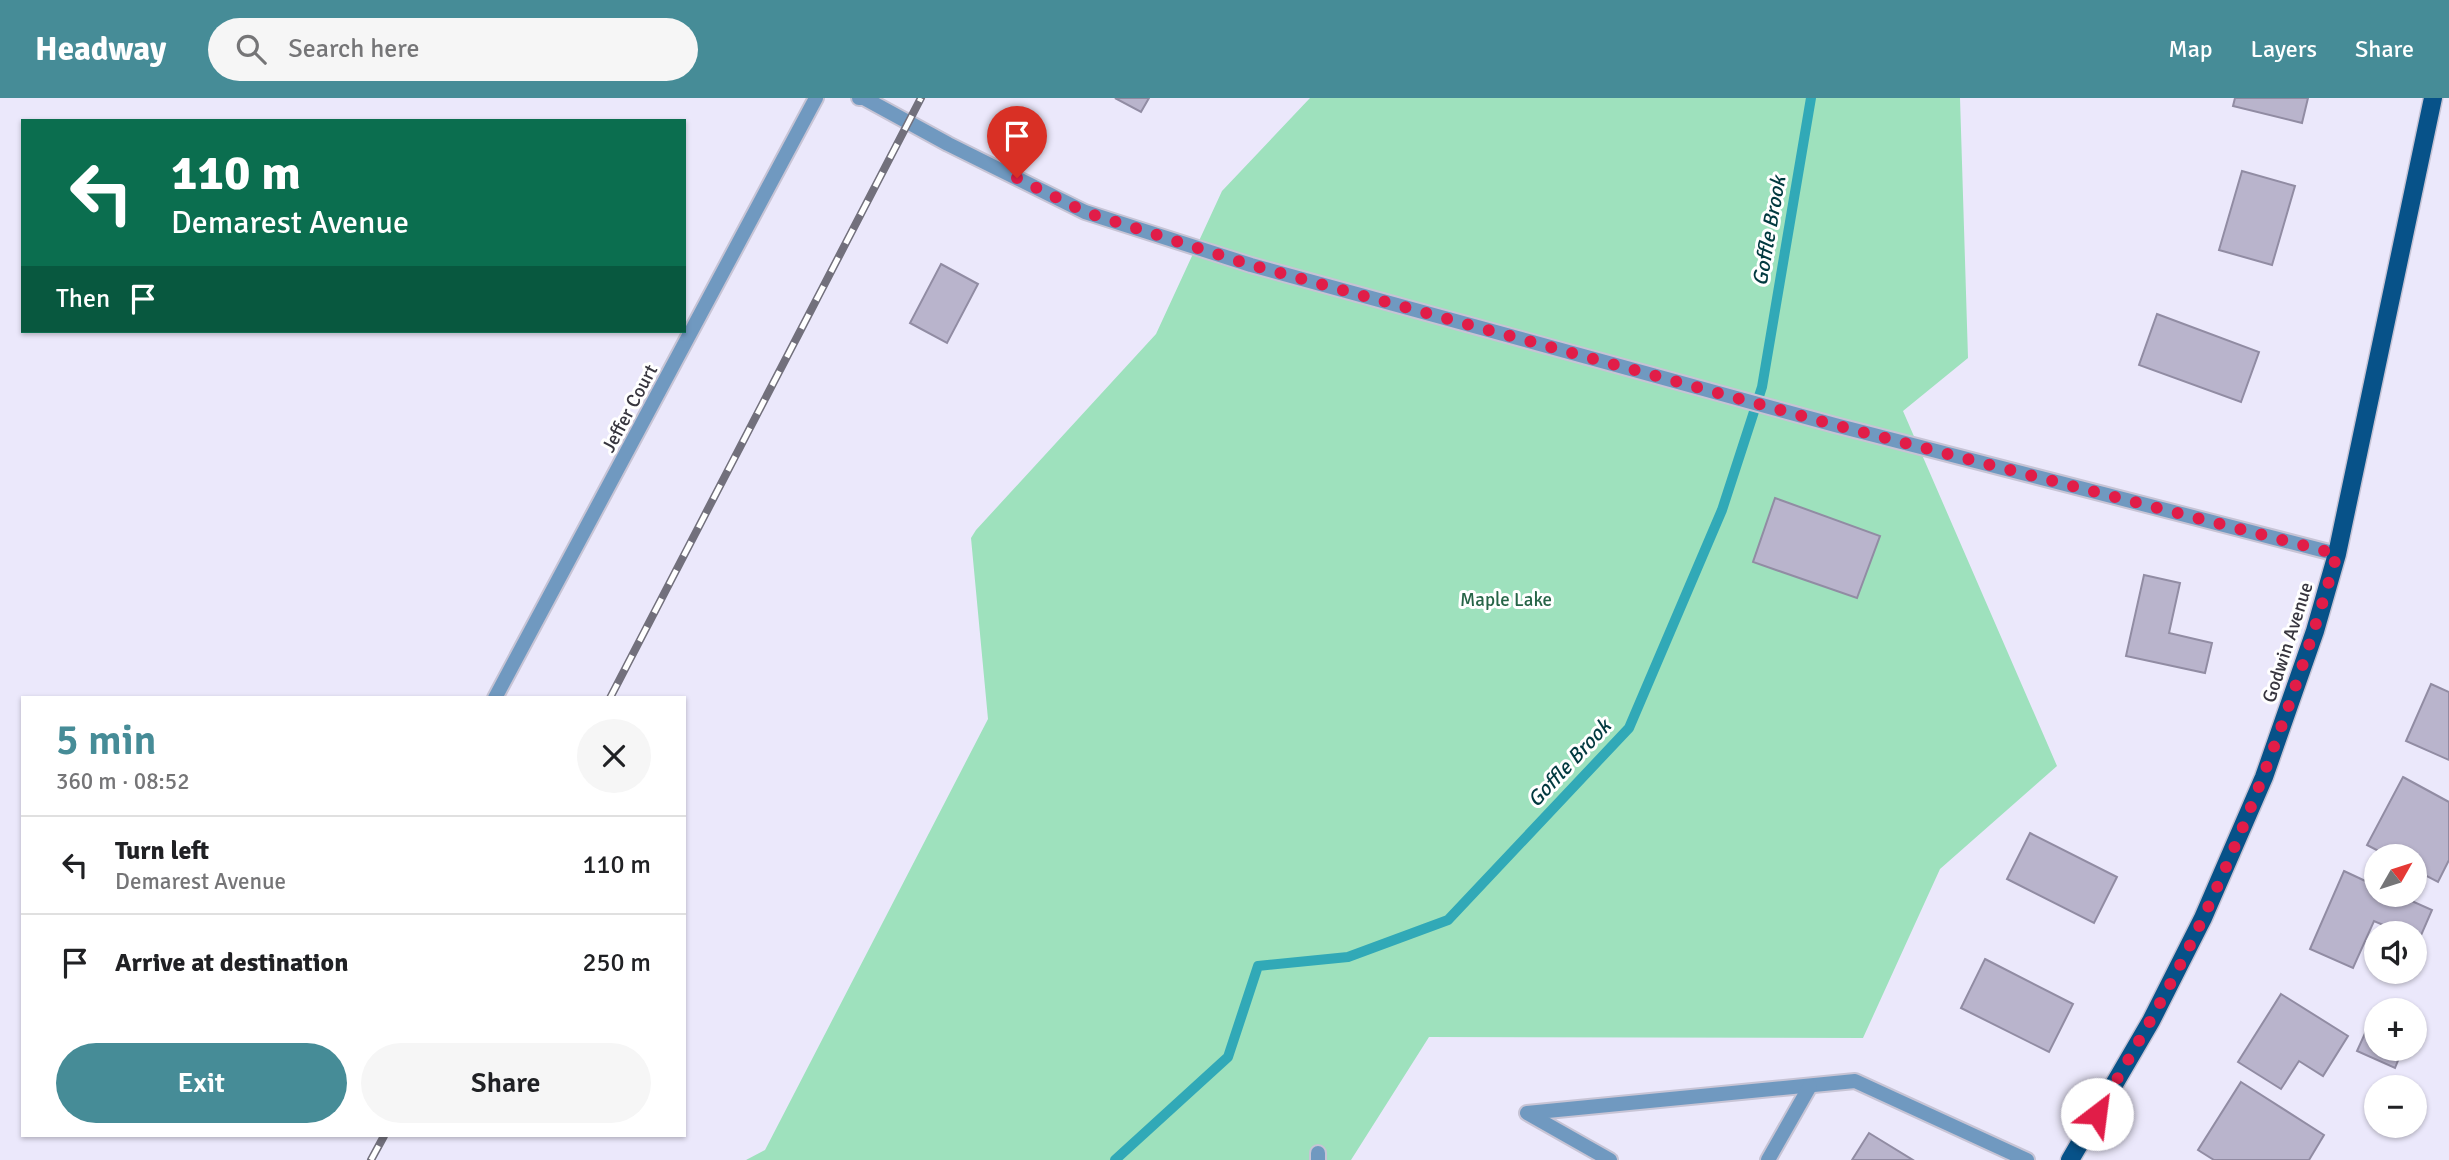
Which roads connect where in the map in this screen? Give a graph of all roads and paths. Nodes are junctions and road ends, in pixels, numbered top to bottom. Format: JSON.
{"nodes":[{"id":1,"x":816,"y":98,"type":"edge"},
{"id":2,"x":859,"y":98,"type":"edge"},
{"id":3,"x":2433,"y":98,"type":"edge"},
{"id":4,"x":2337,"y":554,"type":"junction"},
{"id":5,"x":496,"y":696,"type":"edge"},
{"id":6,"x":1810,"y":1086,"type":"junction"},
{"id":7,"x":1610,"y":1160,"type":"edge"},
{"id":8,"x":1768,"y":1160,"type":"edge"},
{"id":9,"x":2027,"y":1160,"type":"edge"},
{"id":10,"x":2070,"y":1160,"type":"edge"}],
"edges":[{"from":1,"to":5,"type":"street","name":"Jeffer Court"},
{"from":2,"to":4,"type":"street"},
{"from":3,"to":4,"type":"main road","name":"Godwin Avenue"},
{"from":4,"to":10,"type":"main road","name":"Godwin Avenue"},
{"from":6,"to":7,"type":"street"},
{"from":6,"to":8,"type":"street"},
{"from":6,"to":9,"type":"street"}]}
